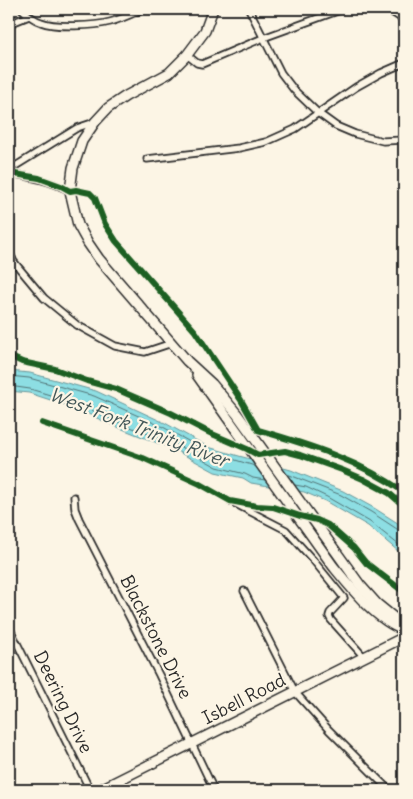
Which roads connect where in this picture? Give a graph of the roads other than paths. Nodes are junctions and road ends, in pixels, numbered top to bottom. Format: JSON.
{"nodes":[{"id":1,"x":22,"y":9,"type":"edge"},
{"id":2,"x":143,"y":9,"type":"edge"},
{"id":3,"x":213,"y":9,"type":"edge"},
{"id":4,"x":249,"y":9,"type":"edge"},
{"id":5,"x":343,"y":9,"type":"edge"},
{"id":6,"x":387,"y":9,"type":"edge"},
{"id":7,"x":29,"y":16,"type":"junction"},
{"id":8,"x":404,"y":20,"type":"edge"},
{"id":9,"x":9,"y":24,"type":"edge"},
{"id":10,"x":263,"y":38,"type":"junction"},
{"id":11,"x":188,"y":55,"type":"junction"},
{"id":12,"x":404,"y":63,"type":"edge"},
{"id":13,"x":318,"y":113,"type":"junction"},
{"id":14,"x":94,"y":122,"type":"junction"},
{"id":15,"x":404,"y":140,"type":"edge"},
{"id":16,"x":147,"y":158,"type":"dead end"},
{"id":17,"x":9,"y":172,"type":"edge"},
{"id":18,"x":70,"y":191,"type":"junction"},
{"id":19,"x":9,"y":251,"type":"edge"},
{"id":20,"x":172,"y":343,"type":"junction"},
{"id":21,"x":187,"y":360,"type":"junction"},
{"id":22,"x":74,"y":497,"type":"dead end"},
{"id":23,"x":230,"y":501,"type":"dead end"},
{"id":24,"x":244,"y":590,"type":"dead end"},
{"id":25,"x":404,"y":626,"type":"edge"},
{"id":26,"x":9,"y":627,"type":"edge"},
{"id":27,"x":404,"y":630,"type":"edge"},
{"id":28,"x":404,"y":637,"type":"edge"},
{"id":29,"x":364,"y":657,"type":"junction"},
{"id":30,"x":295,"y":692,"type":"junction"},
{"id":31,"x":192,"y":744,"type":"junction"},
{"id":32,"x":120,"y":779,"type":"junction"},
{"id":33,"x":90,"y":790,"type":"edge"},
{"id":34,"x":99,"y":790,"type":"edge"},
{"id":35,"x":126,"y":790,"type":"edge"},
{"id":36,"x":214,"y":790,"type":"edge"},
{"id":37,"x":389,"y":790,"type":"edge"}],
"edges":[{"from":1,"to":7,"type":"street"},
{"from":2,"to":7,"type":"street"},
{"from":3,"to":11,"type":"main road"},
{"from":4,"to":10,"type":"street"},
{"from":5,"to":10,"type":"street"},
{"from":6,"to":8,"type":"street"},
{"from":7,"to":9,"type":"street"},
{"from":10,"to":11,"type":"street"},
{"from":10,"to":13,"type":"street"},
{"from":11,"to":14,"type":"main road"},
{"from":12,"to":13,"type":"street"},
{"from":13,"to":15,"type":"street"},
{"from":13,"to":16,"type":"street"},
{"from":14,"to":17,"type":"street"},
{"from":14,"to":18,"type":"main road"},
{"from":17,"to":18,"type":"street"},
{"from":18,"to":20,"type":"main road"},
{"from":19,"to":20,"type":"street"},
{"from":20,"to":21,"type":"main road"},
{"from":21,"to":25,"type":"main road"},
{"from":21,"to":27,"type":"main road"},
{"from":22,"to":31,"type":"street","name":"Blackstone Drive"},
{"from":23,"to":29,"type":"street"},
{"from":24,"to":30,"type":"street"},
{"from":26,"to":33,"type":"street","name":"Deering Drive"},
{"from":28,"to":29,"type":"main road","name":"Isbell Road"},
{"from":29,"to":30,"type":"main road","name":"Isbell Road"},
{"from":30,"to":31,"type":"main road","name":"Isbell Road"},
{"from":30,"to":37,"type":"street"},
{"from":31,"to":32,"type":"main road","name":"Isbell Road"},
{"from":31,"to":36,"type":"street","name":"Blackstone Drive"},
{"from":32,"to":34,"type":"main road","name":"Isbell Road"},
{"from":32,"to":35,"type":"street"}]}
